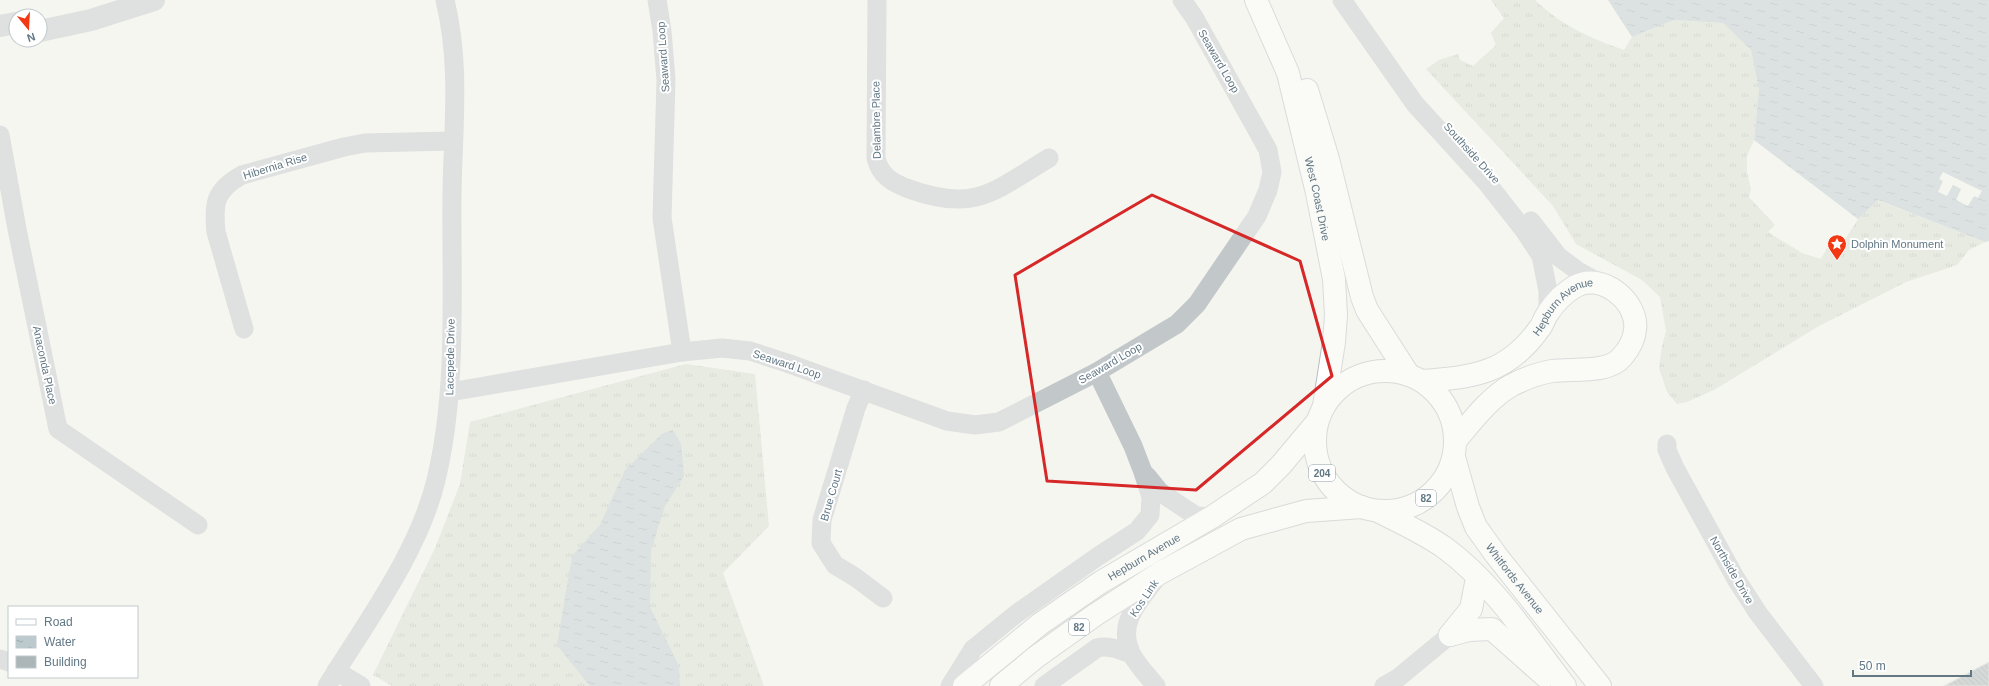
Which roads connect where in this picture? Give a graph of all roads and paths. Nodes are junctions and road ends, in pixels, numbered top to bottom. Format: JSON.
{"nodes":[{"id":1,"x":107,"y":0,"type":"edge"},
{"id":2,"x":154,"y":0,"type":"edge"},
{"id":3,"x":445,"y":0,"type":"edge"},
{"id":4,"x":657,"y":0,"type":"edge"},
{"id":5,"x":877,"y":0,"type":"edge"},
{"id":6,"x":1182,"y":0,"type":"edge"},
{"id":7,"x":1256,"y":0,"type":"edge"},
{"id":8,"x":1272,"y":0,"type":"edge"},
{"id":9,"x":1346,"y":5,"type":"edge"},
{"id":10,"x":48,"y":15,"type":"edge"},
{"id":11,"x":48,"y":29,"type":"edge"},
{"id":12,"x":0,"y":135,"type":"edge"},
{"id":13,"x":452,"y":141,"type":"junction"},
{"id":14,"x":1049,"y":158,"type":"dead end"},
{"id":15,"x":8,"y":230,"type":"edge"},
{"id":16,"x":1603,"y":285,"type":"junction"},
{"id":17,"x":1548,"y":313,"type":"junction"},
{"id":18,"x":244,"y":329,"type":"dead end"},
{"id":19,"x":682,"y":352,"type":"junction"},
{"id":20,"x":1097,"y":372,"type":"junction"},
{"id":21,"x":1415,"y":377,"type":"junction"},
{"id":22,"x":864,"y":390,"type":"junction"},
{"id":23,"x":450,"y":392,"type":"junction"},
{"id":24,"x":1320,"y":414,"type":"junction"},
{"id":25,"x":1667,"y":444,"type":"dead end"},
{"id":26,"x":1455,"y":448,"type":"junction"},
{"id":27,"x":1143,"y":472,"type":"junction"},
{"id":28,"x":1370,"y":509,"type":"junction"},
{"id":29,"x":1212,"y":517,"type":"junction"},
{"id":30,"x":198,"y":525,"type":"dead end"},
{"id":31,"x":1160,"y":573,"type":"junction"},
{"id":32,"x":1479,"y":579,"type":"junction"},
{"id":33,"x":883,"y":598,"type":"dead end"},
{"id":34,"x":1450,"y":635,"type":"junction"},
{"id":35,"x":1131,"y":654,"type":"junction"},
{"id":36,"x":331,"y":678,"type":"edge"},
{"id":37,"x":1396,"y":683,"type":"edge"},
{"id":38,"x":361,"y":686,"type":"edge"},
{"id":39,"x":950,"y":686,"type":"edge"},
{"id":40,"x":964,"y":686,"type":"edge"},
{"id":41,"x":1001,"y":686,"type":"edge"},
{"id":42,"x":1044,"y":686,"type":"edge"},
{"id":43,"x":1156,"y":686,"type":"edge"},
{"id":44,"x":1556,"y":686,"type":"edge"},
{"id":45,"x":1565,"y":686,"type":"edge"},
{"id":46,"x":1600,"y":686,"type":"edge"},
{"id":47,"x":1814,"y":686,"type":"edge"}],
"edges":[{"from":1,"to":10,"type":"street"},
{"from":2,"to":11,"type":"street"},
{"from":3,"to":13,"type":"street","name":"Lacepede Drive"},
{"from":4,"to":19,"type":"street","name":"Seaward Loop"},
{"from":5,"to":14,"type":"street","name":"Delambre Place"},
{"from":6,"to":20,"type":"street","name":"Seaward Loop"},
{"from":7,"to":24,"type":"main road","name":"West Coast Drive","number":"204"},
{"from":8,"to":21,"type":"main road","name":"West Coast Drive"},
{"from":9,"to":16,"type":"street","name":"Southside Drive"},
{"from":9,"to":17,"type":"street","name":"Southside Drive"},
{"from":12,"to":15,"type":"street","name":"Anaconda Place"},
{"from":13,"to":18,"type":"street","name":"Hibernia Rise"},
{"from":13,"to":23,"type":"street","name":"Lacepede Drive"},
{"from":15,"to":30,"type":"street","name":"Anaconda Place"},
{"from":16,"to":17,"type":"main road","name":"Hepburn Avenue","number":"82"},
{"from":16,"to":26,"type":"main road","name":"Hepburn Avenue","number":"82"},
{"from":17,"to":21,"type":"main road","name":"Hepburn Avenue","number":"82"},
{"from":19,"to":22,"type":"street","name":"Seaward Loop"},
{"from":19,"to":23,"type":"street","name":"Seaward Loop"},
{"from":20,"to":22,"type":"street","name":"Seaward Loop"},
{"from":20,"to":27,"type":"street"},
{"from":21,"to":24,"type":"main road","number":"82"},
{"from":21,"to":26,"type":"main road"},
{"from":22,"to":33,"type":"street","name":"Brue Court"},
{"from":23,"to":36,"type":"street","name":"Lacepede Drive"},
{"from":24,"to":28,"type":"main road","number":"204"},
{"from":24,"to":29,"type":"main road","name":"Hepburn Avenue","number":"82"},
{"from":25,"to":47,"type":"street","name":"Northside Drive"},
{"from":26,"to":28,"type":"main road","number":"82"},
{"from":26,"to":46,"type":"main road","name":"Whitfords Avenue"},
{"from":27,"to":29,"type":"street"},
{"from":27,"to":39,"type":"street"},
{"from":28,"to":31,"type":"main road","number":"82"},
{"from":28,"to":32,"type":"main road"},
{"from":29,"to":40,"type":"main road","name":"Hepburn Avenue","number":"82"},
{"from":31,"to":35,"type":"street","name":"Kos Link"},
{"from":31,"to":41,"type":"main road","number":"82"},
{"from":32,"to":34,"type":"main road"},
{"from":32,"to":45,"type":"main road"},
{"from":34,"to":37,"type":"street"},
{"from":34,"to":44,"type":"main road"},
{"from":35,"to":42,"type":"street"},
{"from":35,"to":43,"type":"street","name":"Kos Link"},
{"from":36,"to":38,"type":"street"}]}
